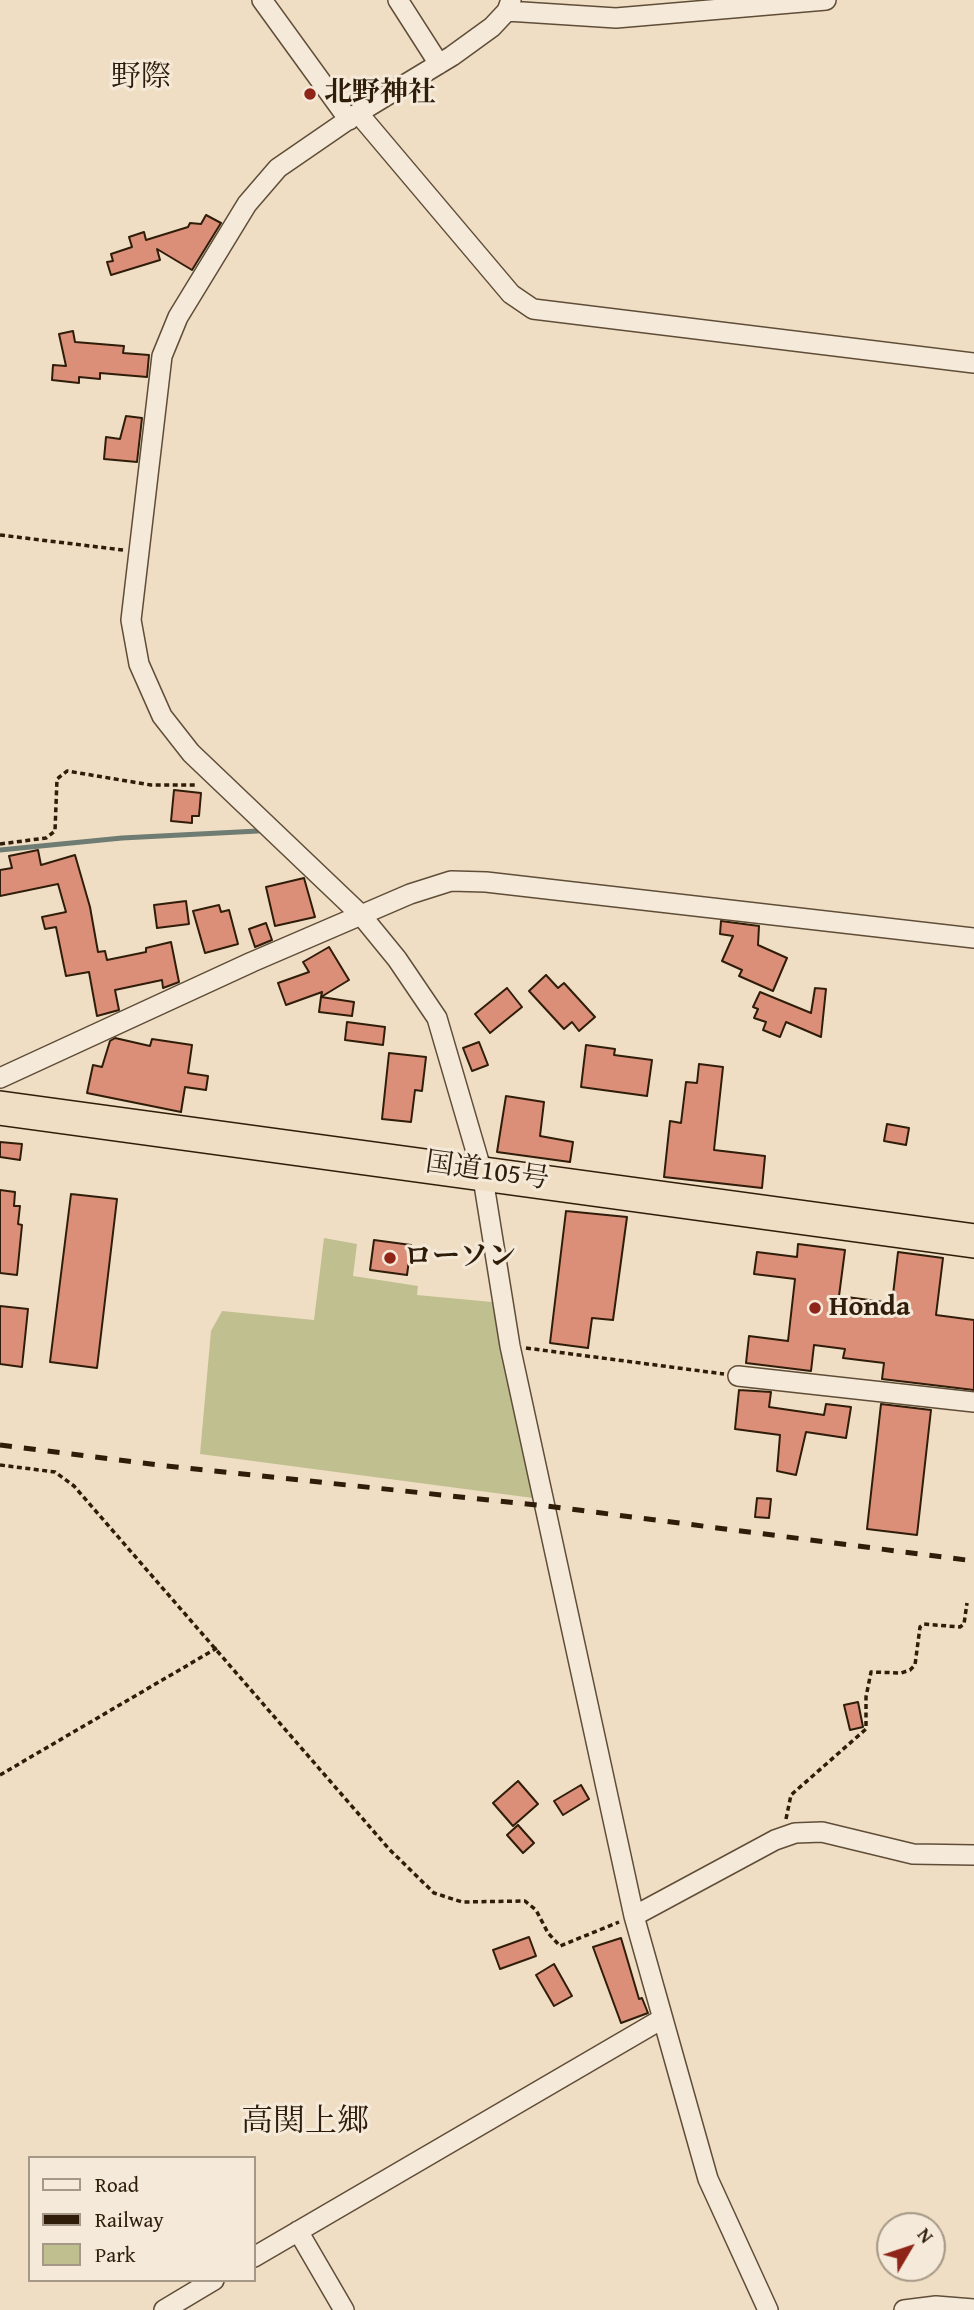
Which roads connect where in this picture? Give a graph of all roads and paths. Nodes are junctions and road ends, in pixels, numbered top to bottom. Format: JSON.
{"nodes":[{"id":1,"x":261,"y":0,"type":"edge"},
{"id":2,"x":398,"y":0,"type":"edge"},
{"id":3,"x":826,"y":0,"type":"edge"},
{"id":4,"x":509,"y":6,"type":"edge"},
{"id":5,"x":439,"y":64,"type":"junction"},
{"id":6,"x":354,"y":117,"type":"junction"},
{"id":7,"x":974,"y":363,"type":"edge"},
{"id":8,"x":0,"y":535,"type":"edge"},
{"id":9,"x":139,"y":551,"type":"junction"},
{"id":10,"x":214,"y":775,"type":"junction"},
{"id":11,"x":0,"y":844,"type":"edge"},
{"id":12,"x":361,"y":915,"type":"junction"},
{"id":13,"x":974,"y":938,"type":"edge"},
{"id":14,"x":0,"y":1078,"type":"edge"},
{"id":15,"x":0,"y":1108,"type":"edge"},
{"id":16,"x":482,"y":1172,"type":"junction"},
{"id":17,"x":974,"y":1241,"type":"edge"},
{"id":18,"x":510,"y":1346,"type":"junction"},
{"id":19,"x":738,"y":1376,"type":"joint"},
{"id":20,"x":974,"y":1402,"type":"edge"},
{"id":21,"x":0,"y":1465,"type":"edge"},
{"id":22,"x":967,"y":1603,"type":"dead end"},
{"id":23,"x":217,"y":1648,"type":"junction"},
{"id":24,"x":0,"y":1775,"type":"edge"},
{"id":25,"x":788,"y":1835,"type":"junction"},
{"id":26,"x":974,"y":1856,"type":"edge"},
{"id":27,"x":634,"y":1916,"type":"junction"},
{"id":28,"x":662,"y":2019,"type":"junction"},
{"id":29,"x":298,"y":2231,"type":"junction"},
{"id":30,"x":256,"y":2256,"type":"edge"},
{"id":31,"x":211,"y":2282,"type":"edge"},
{"id":32,"x":974,"y":2309,"type":"edge"},
{"id":33,"x":164,"y":2310,"type":"edge"},
{"id":34,"x":344,"y":2310,"type":"edge"},
{"id":35,"x":768,"y":2310,"type":"edge"},
{"id":36,"x":904,"y":2310,"type":"edge"}],
"edges":[{"from":1,"to":6,"type":"street"},
{"from":2,"to":5,"type":"street"},
{"from":3,"to":4,"type":"street"},
{"from":4,"to":5,"type":"street"},
{"from":5,"to":6,"type":"street"},
{"from":6,"to":7,"type":"street"},
{"from":6,"to":9,"type":"street"},
{"from":8,"to":9,"type":"path"},
{"from":9,"to":10,"type":"street"},
{"from":10,"to":11,"type":"path"},
{"from":10,"to":12,"type":"street"},
{"from":12,"to":13,"type":"street"},
{"from":12,"to":14,"type":"street"},
{"from":12,"to":16,"type":"street"},
{"from":15,"to":16,"type":"highway","name":"国道105号"},
{"from":16,"to":17,"type":"highway","name":"国道105号"},
{"from":16,"to":18,"type":"street"},
{"from":18,"to":19,"type":"path"},
{"from":18,"to":27,"type":"street"},
{"from":19,"to":20,"type":"street"},
{"from":21,"to":23,"type":"path"},
{"from":22,"to":25,"type":"path"},
{"from":23,"to":24,"type":"path"},
{"from":23,"to":27,"type":"path"},
{"from":25,"to":26,"type":"street"},
{"from":25,"to":27,"type":"street"},
{"from":27,"to":28,"type":"street"},
{"from":28,"to":29,"type":"street"},
{"from":28,"to":35,"type":"street"},
{"from":29,"to":30,"type":"street"},
{"from":29,"to":34,"type":"street"},
{"from":31,"to":33,"type":"street"},
{"from":32,"to":36,"type":"street"}]}
